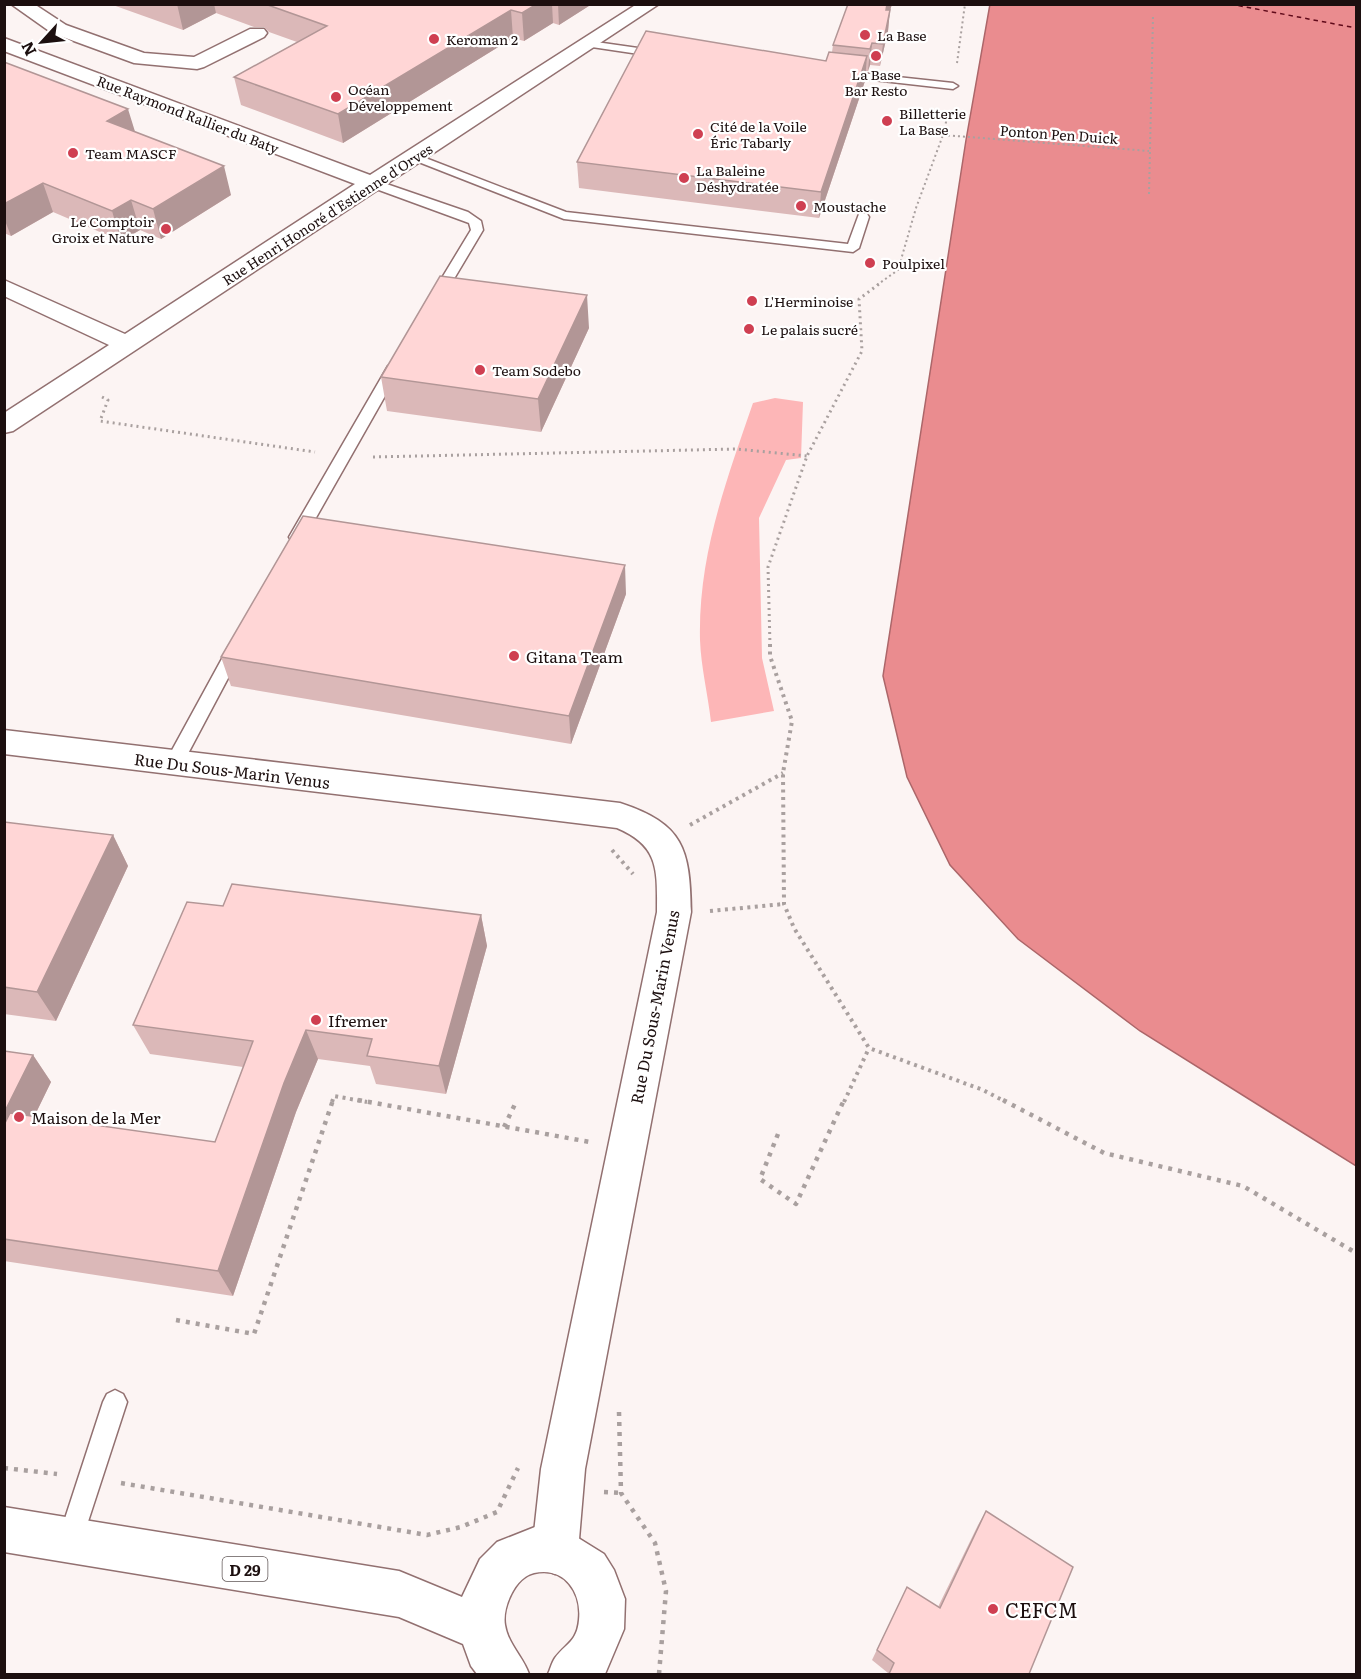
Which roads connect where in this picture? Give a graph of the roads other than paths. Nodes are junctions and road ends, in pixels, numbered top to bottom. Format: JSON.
{"nodes":[{"id":1,"x":20,"y":4,"type":"edge"},
{"id":2,"x":650,"y":4,"type":"edge"},
{"id":3,"x":256,"y":33,"type":"dead end"},
{"id":4,"x":4,"y":44,"type":"edge"},
{"id":5,"x":588,"y":44,"type":"junction"},
{"id":6,"x":673,"y":55,"type":"edge"},
{"id":7,"x":825,"y":72,"type":"edge"},
{"id":8,"x":953,"y":86,"type":"road end"},
{"id":9,"x":415,"y":157,"type":"junction"},
{"id":10,"x":372,"y":183,"type":"junction"},
{"id":11,"x":863,"y":217,"type":"dead end"},
{"id":12,"x":4,"y":287,"type":"edge"},
{"id":13,"x":432,"y":305,"type":"edge"},
{"id":14,"x":126,"y":344,"type":"junction"},
{"id":15,"x":402,"y":355,"type":"edge"},
{"id":16,"x":4,"y":425,"type":"edge"},
{"id":17,"x":289,"y":552,"type":"edge"},
{"id":18,"x":244,"y":633,"type":"edge"},
{"id":19,"x":4,"y":742,"type":"edge"},
{"id":20,"x":174,"y":763,"type":"junction"},
{"id":21,"x":115,"y":1402,"type":"dead end"},
{"id":22,"x":4,"y":1529,"type":"edge"},
{"id":23,"x":70,"y":1540,"type":"junction"},
{"id":24,"x":555,"y":1551,"type":"junction"},
{"id":25,"x":481,"y":1628,"type":"junction"},
{"id":26,"x":505,"y":1674,"type":"edge"},
{"id":27,"x":572,"y":1674,"type":"edge"}],
"edges":[{"from":1,"to":3,"type":"street"},
{"from":2,"to":5,"type":"street","name":"Rue Henri Honoré d'Estienne d'Orves"},
{"from":4,"to":10,"type":"street","name":"Rue Raymond Rallier du Baty"},
{"from":5,"to":6,"type":"lane"},
{"from":5,"to":9,"type":"street","name":"Rue Henri Honoré d'Estienne d'Orves"},
{"from":7,"to":8,"type":"lane"},
{"from":9,"to":10,"type":"street","name":"Rue Henri Honoré d'Estienne d'Orves"},
{"from":9,"to":11,"type":"lane"},
{"from":10,"to":13,"type":"lane"},
{"from":10,"to":14,"type":"street","name":"Rue Henri Honoré d'Estienne d'Orves"},
{"from":12,"to":14,"type":"street"},
{"from":14,"to":16,"type":"street","name":"Rue Henri Honoré d'Estienne d'Orves"},
{"from":15,"to":17,"type":"lane"},
{"from":18,"to":20,"type":"lane"},
{"from":19,"to":20,"type":"street","name":"Rue Du Sous-Marin Venus"},
{"from":20,"to":24,"type":"street","name":"Rue Du Sous-Marin Venus"},
{"from":21,"to":23,"type":"lane"},
{"from":22,"to":23,"type":"street","number":"D 29"},
{"from":23,"to":25,"type":"street","number":"D 29"},
{"from":24,"to":25,"type":"street"},
{"from":24,"to":27,"type":"street"},
{"from":25,"to":26,"type":"street"}]}
